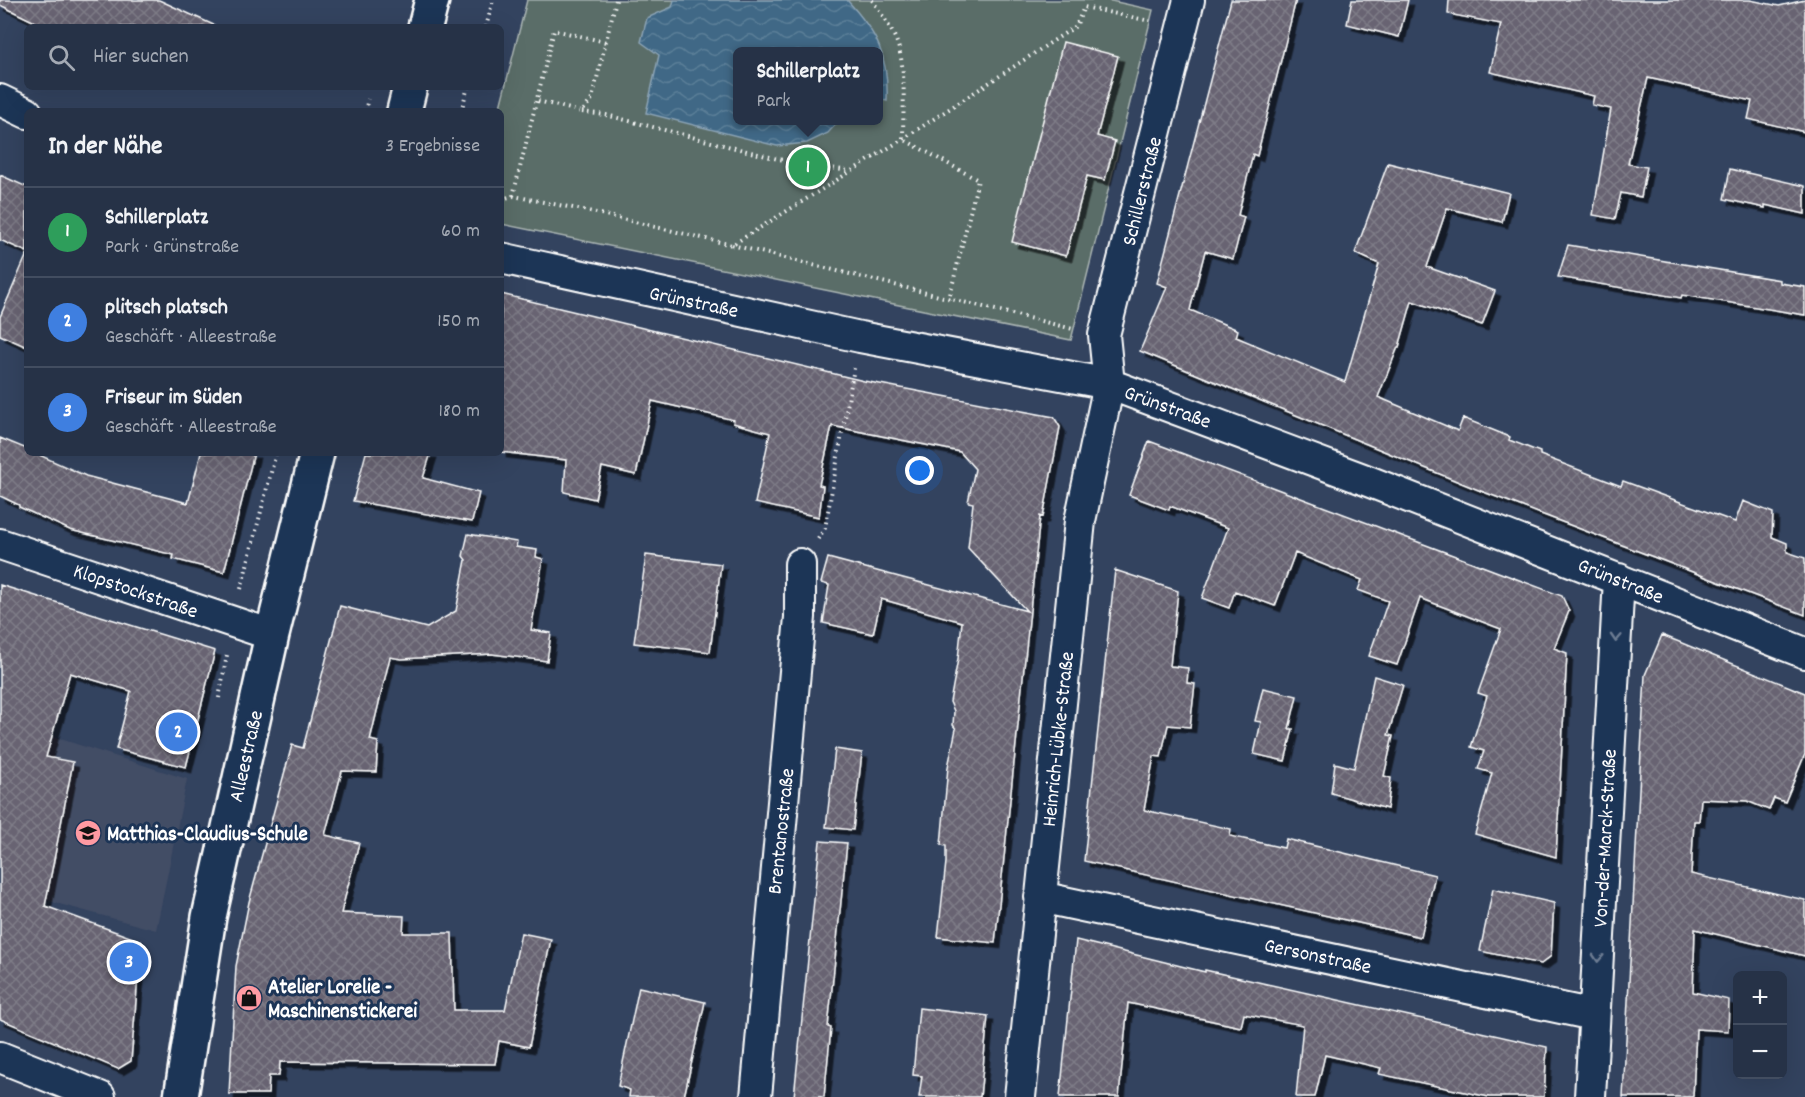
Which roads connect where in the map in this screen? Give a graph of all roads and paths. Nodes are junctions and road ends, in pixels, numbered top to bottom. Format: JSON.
{"nodes":[{"id":1,"x":432,"y":0,"type":"edge"},
{"id":2,"x":493,"y":0,"type":"edge"},
{"id":3,"x":616,"y":0,"type":"edge"},
{"id":4,"x":872,"y":0,"type":"edge"},
{"id":5,"x":1189,"y":0,"type":"edge"},
{"id":6,"x":426,"y":24,"type":"edge"},
{"id":7,"x":487,"y":24,"type":"edge"},
{"id":8,"x":1182,"y":28,"type":"junction"},
{"id":9,"x":606,"y":42,"type":"junction"},
{"id":10,"x":409,"y":90,"type":"edge"},
{"id":11,"x":467,"y":90,"type":"edge"},
{"id":12,"x":0,"y":100,"type":"edge"},
{"id":13,"x":538,"y":101,"type":"junction"},
{"id":14,"x":405,"y":108,"type":"edge"},
{"id":15,"x":462,"y":108,"type":"edge"},
{"id":16,"x":24,"y":112,"type":"edge"},
{"id":17,"x":582,"y":112,"type":"junction"},
{"id":18,"x":903,"y":139,"type":"junction"},
{"id":19,"x":848,"y":171,"type":"junction"},
{"id":20,"x":514,"y":196,"type":"junction"},
{"id":21,"x":504,"y":198,"type":"edge"},
{"id":22,"x":732,"y":245,"type":"junction"},
{"id":23,"x":504,"y":259,"type":"edge"},
{"id":24,"x":949,"y":298,"type":"junction"},
{"id":25,"x":1104,"y":335,"type":"junction"},
{"id":26,"x":860,"y":337,"type":"junction"},
{"id":27,"x":1109,"y":384,"type":"junction"},
{"id":28,"x":317,"y":456,"type":"edge"},
{"id":29,"x":0,"y":544,"type":"edge"},
{"id":30,"x":800,"y":564,"type":"joint"},
{"id":31,"x":1619,"y":579,"type":"junction"},
{"id":32,"x":272,"y":635,"type":"junction"},
{"id":33,"x":1805,"y":653,"type":"edge"},
{"id":34,"x":1040,"y":897,"type":"junction"},
{"id":35,"x":1594,"y":1016,"type":"junction"},
{"id":36,"x":0,"y":1057,"type":"edge"},
{"id":37,"x":100,"y":1097,"type":"edge"},
{"id":38,"x":181,"y":1097,"type":"edge"},
{"id":39,"x":756,"y":1097,"type":"edge"},
{"id":40,"x":1020,"y":1097,"type":"edge"},
{"id":41,"x":1590,"y":1097,"type":"edge"}],
"edges":[{"from":1,"to":6,"type":"main road"},
{"from":2,"to":7,"type":"path"},
{"from":3,"to":9,"type":"path"},
{"from":4,"to":18,"type":"path"},
{"from":5,"to":8,"type":"street","name":"Schillerstraße"},
{"from":8,"to":18,"type":"path"},
{"from":8,"to":25,"type":"street","name":"Schillerstraße"},
{"from":9,"to":13,"type":"path"},
{"from":9,"to":17,"type":"path"},
{"from":10,"to":14,"type":"main road"},
{"from":11,"to":15,"type":"path"},
{"from":12,"to":16,"type":"street"},
{"from":13,"to":17,"type":"path"},
{"from":13,"to":20,"type":"path"},
{"from":17,"to":19,"type":"path"},
{"from":18,"to":19,"type":"path"},
{"from":18,"to":24,"type":"path"},
{"from":19,"to":22,"type":"path"},
{"from":20,"to":21,"type":"path"},
{"from":20,"to":22,"type":"path"},
{"from":22,"to":24,"type":"path"},
{"from":23,"to":26,"type":"street","name":"Grünstraße"},
{"from":24,"to":25,"type":"path"},
{"from":25,"to":27,"type":"street","name":"Schillerstraße"},
{"from":26,"to":27,"type":"street","name":"Grünstraße"},
{"from":26,"to":30,"type":"path"},
{"from":27,"to":31,"type":"street","name":"Grünstraße"},
{"from":27,"to":34,"type":"street","name":"Heinrich-Lübke-Straße"},
{"from":28,"to":32,"type":"main road","name":"Alleestraße"},
{"from":29,"to":32,"type":"street","name":"Klopstockstraße"},
{"from":30,"to":39,"type":"street","name":"Brentanostraße"},
{"from":31,"to":33,"type":"street","name":"Grünstraße"},
{"from":31,"to":35,"type":"street","name":"Von-der-Marck-Straße","one_way":true},
{"from":32,"to":38,"type":"main road","name":"Alleestraße"},
{"from":34,"to":35,"type":"street","name":"Gersonstraße"},
{"from":34,"to":40,"type":"street","name":"Heinrich-Lübke-Straße"},
{"from":35,"to":41,"type":"street","name":"Von-der-Marck-Straße"},
{"from":36,"to":37,"type":"street"}]}
